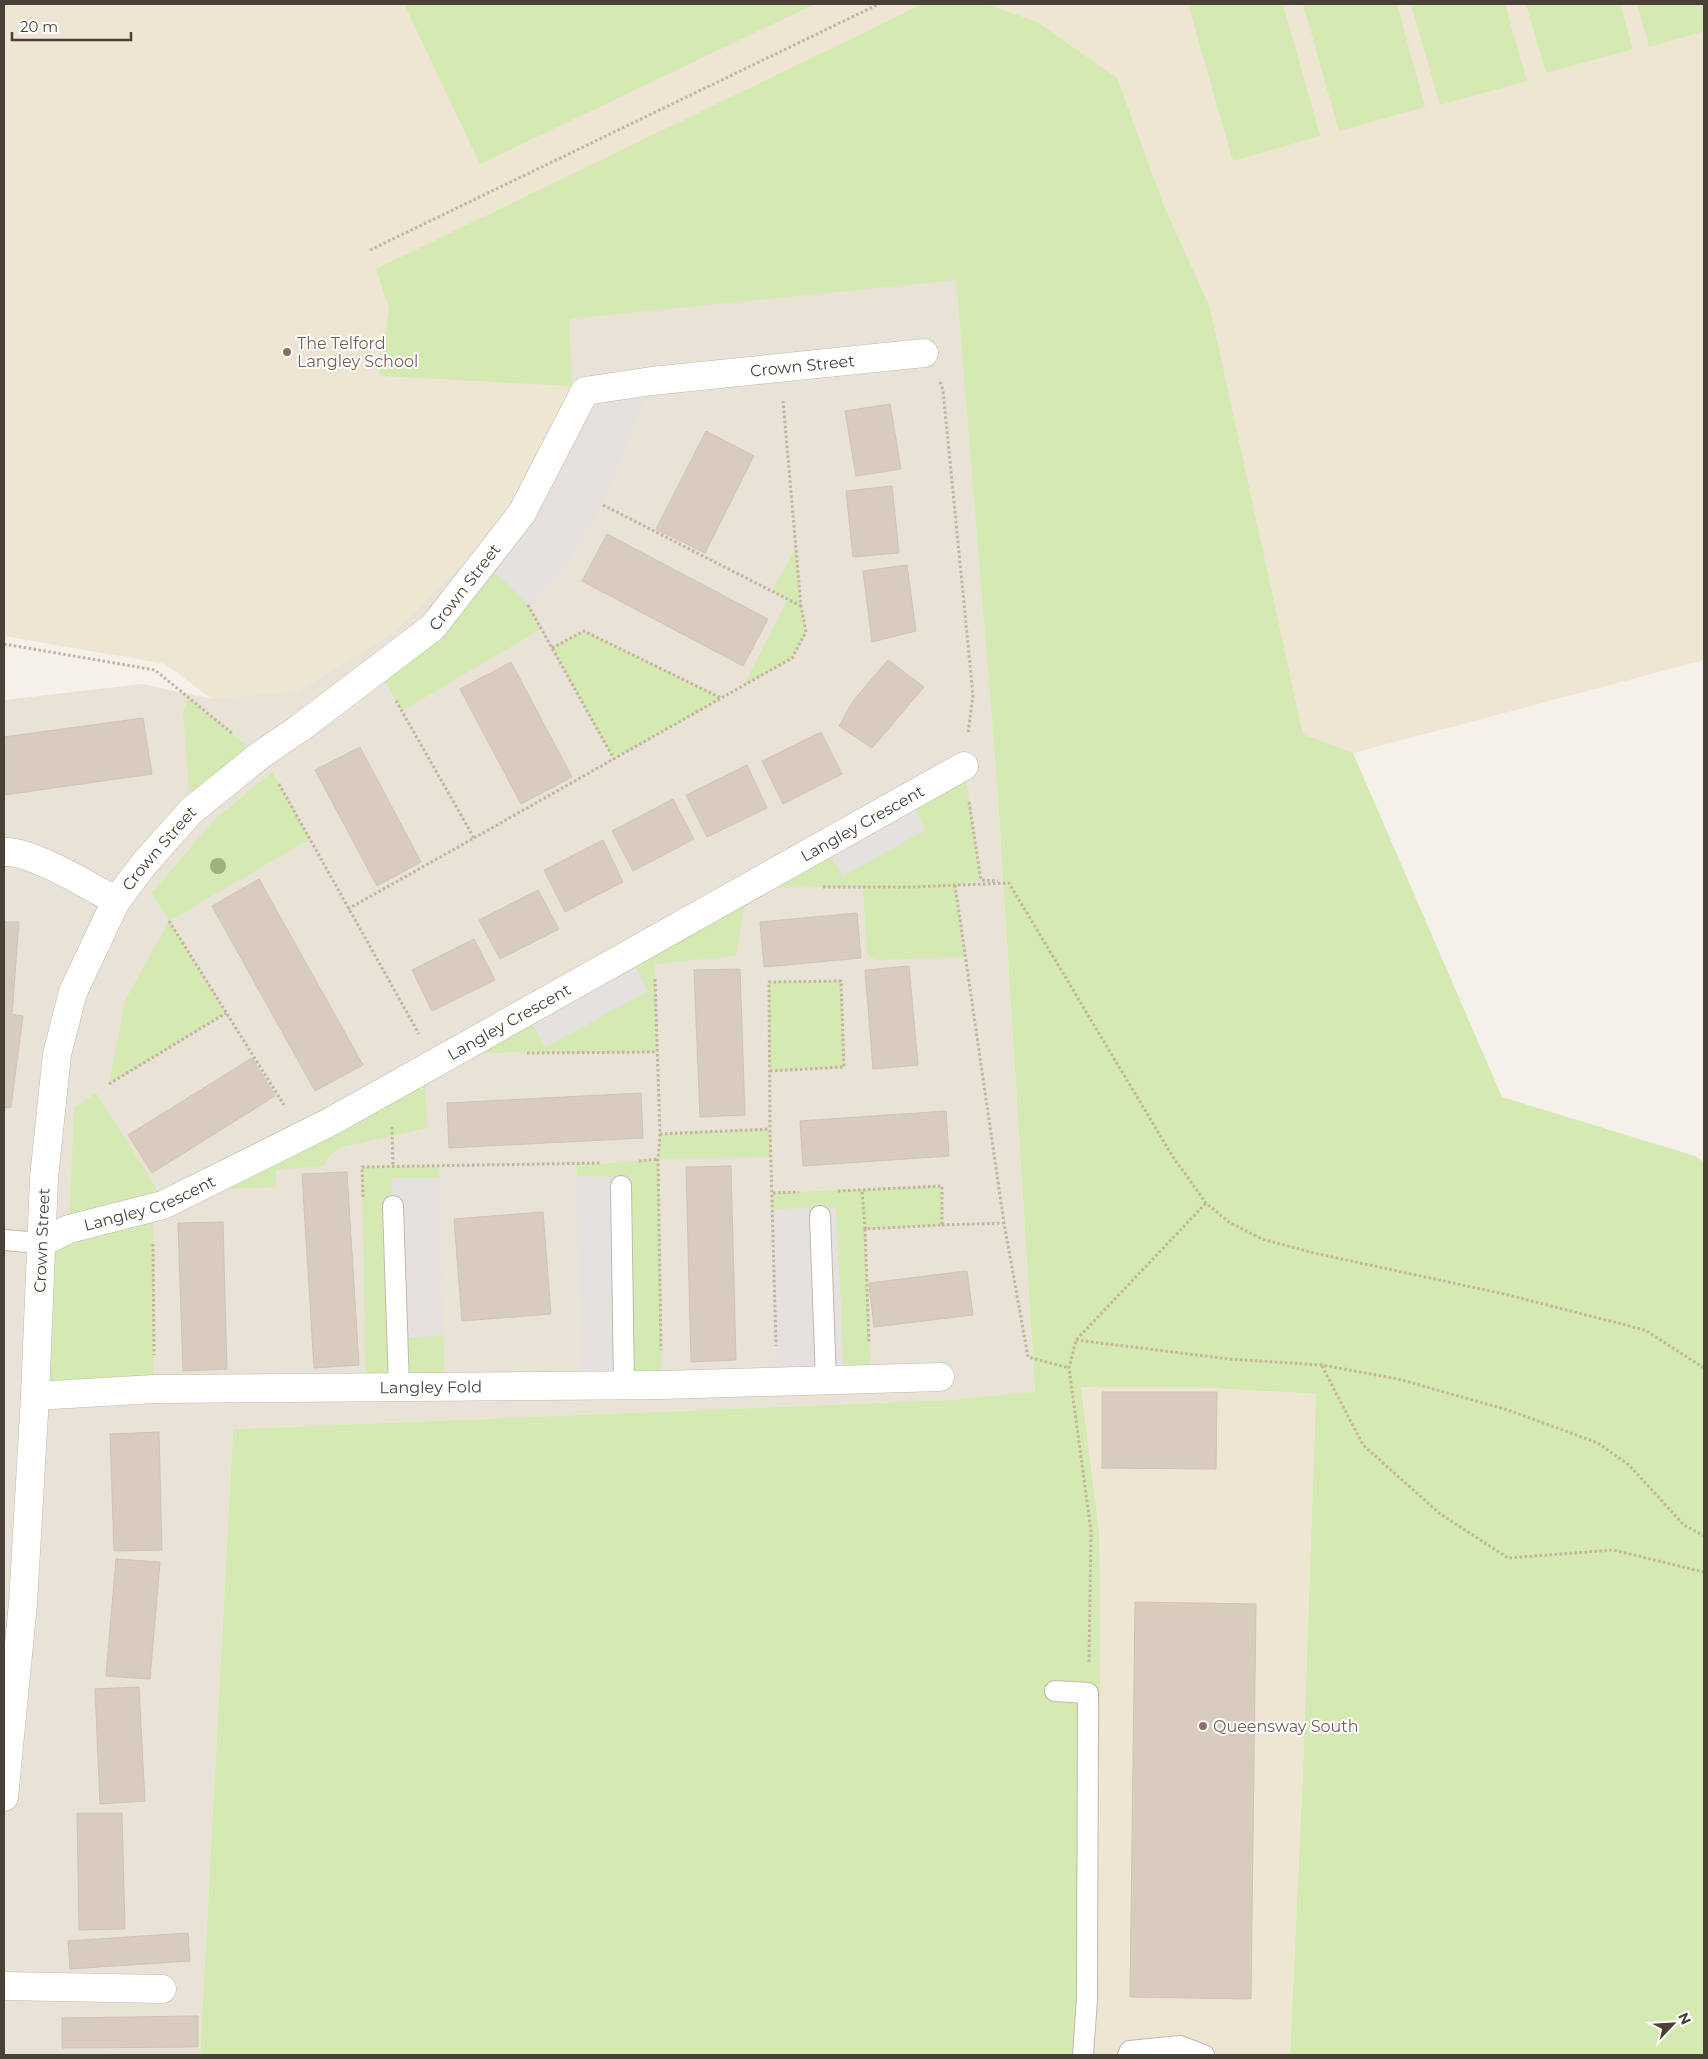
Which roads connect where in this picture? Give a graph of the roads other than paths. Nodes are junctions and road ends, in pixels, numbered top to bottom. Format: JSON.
{"nodes":[{"id":1,"x":924,"y":353,"type":"road end"},
{"id":2,"x":964,"y":766,"type":"road end"},
{"id":3,"x":4,"y":852,"type":"edge"},
{"id":4,"x":116,"y":901,"type":"junction"},
{"id":5,"x":621,"y":1186,"type":"dead end"},
{"id":6,"x":393,"y":1206,"type":"dead end"},
{"id":7,"x":820,"y":1216,"type":"dead end"},
{"id":8,"x":4,"y":1240,"type":"edge"},
{"id":9,"x":41,"y":1243,"type":"junction"},
{"id":10,"x":940,"y":1377,"type":"dead end"},
{"id":11,"x":826,"y":1381,"type":"junction"},
{"id":12,"x":624,"y":1385,"type":"junction"},
{"id":13,"x":399,"y":1387,"type":"junction"},
{"id":14,"x":35,"y":1396,"type":"junction"},
{"id":15,"x":13,"y":1604,"type":"edge"},
{"id":16,"x":1055,"y":1691,"type":"dead end"},
{"id":17,"x":4,"y":1797,"type":"edge"},
{"id":18,"x":4,"y":1986,"type":"edge"},
{"id":19,"x":162,"y":1989,"type":"dead end"},
{"id":20,"x":1083,"y":2055,"type":"edge"},
{"id":21,"x":1128,"y":2055,"type":"edge"},
{"id":22,"x":1204,"y":2055,"type":"edge"}],
"edges":[{"from":1,"to":4,"type":"street","name":"Crown Street"},
{"from":2,"to":9,"type":"street","name":"Langley Crescent"},
{"from":3,"to":4,"type":"street"},
{"from":4,"to":9,"type":"street","name":"Crown Street"},
{"from":5,"to":12,"type":"lane"},
{"from":6,"to":13,"type":"lane"},
{"from":7,"to":11,"type":"lane"},
{"from":8,"to":9,"type":"lane"},
{"from":9,"to":14,"type":"street","name":"Crown Street"},
{"from":10,"to":11,"type":"street","name":"Langley Fold"},
{"from":11,"to":12,"type":"street","name":"Langley Fold"},
{"from":12,"to":13,"type":"street","name":"Langley Fold"},
{"from":13,"to":14,"type":"street","name":"Langley Fold"},
{"from":14,"to":15,"type":"street","name":"Crown Street"},
{"from":15,"to":17,"type":"street","name":"Crown Street"},
{"from":16,"to":20,"type":"lane"},
{"from":18,"to":19,"type":"street"},
{"from":21,"to":22,"type":"lane"}]}
